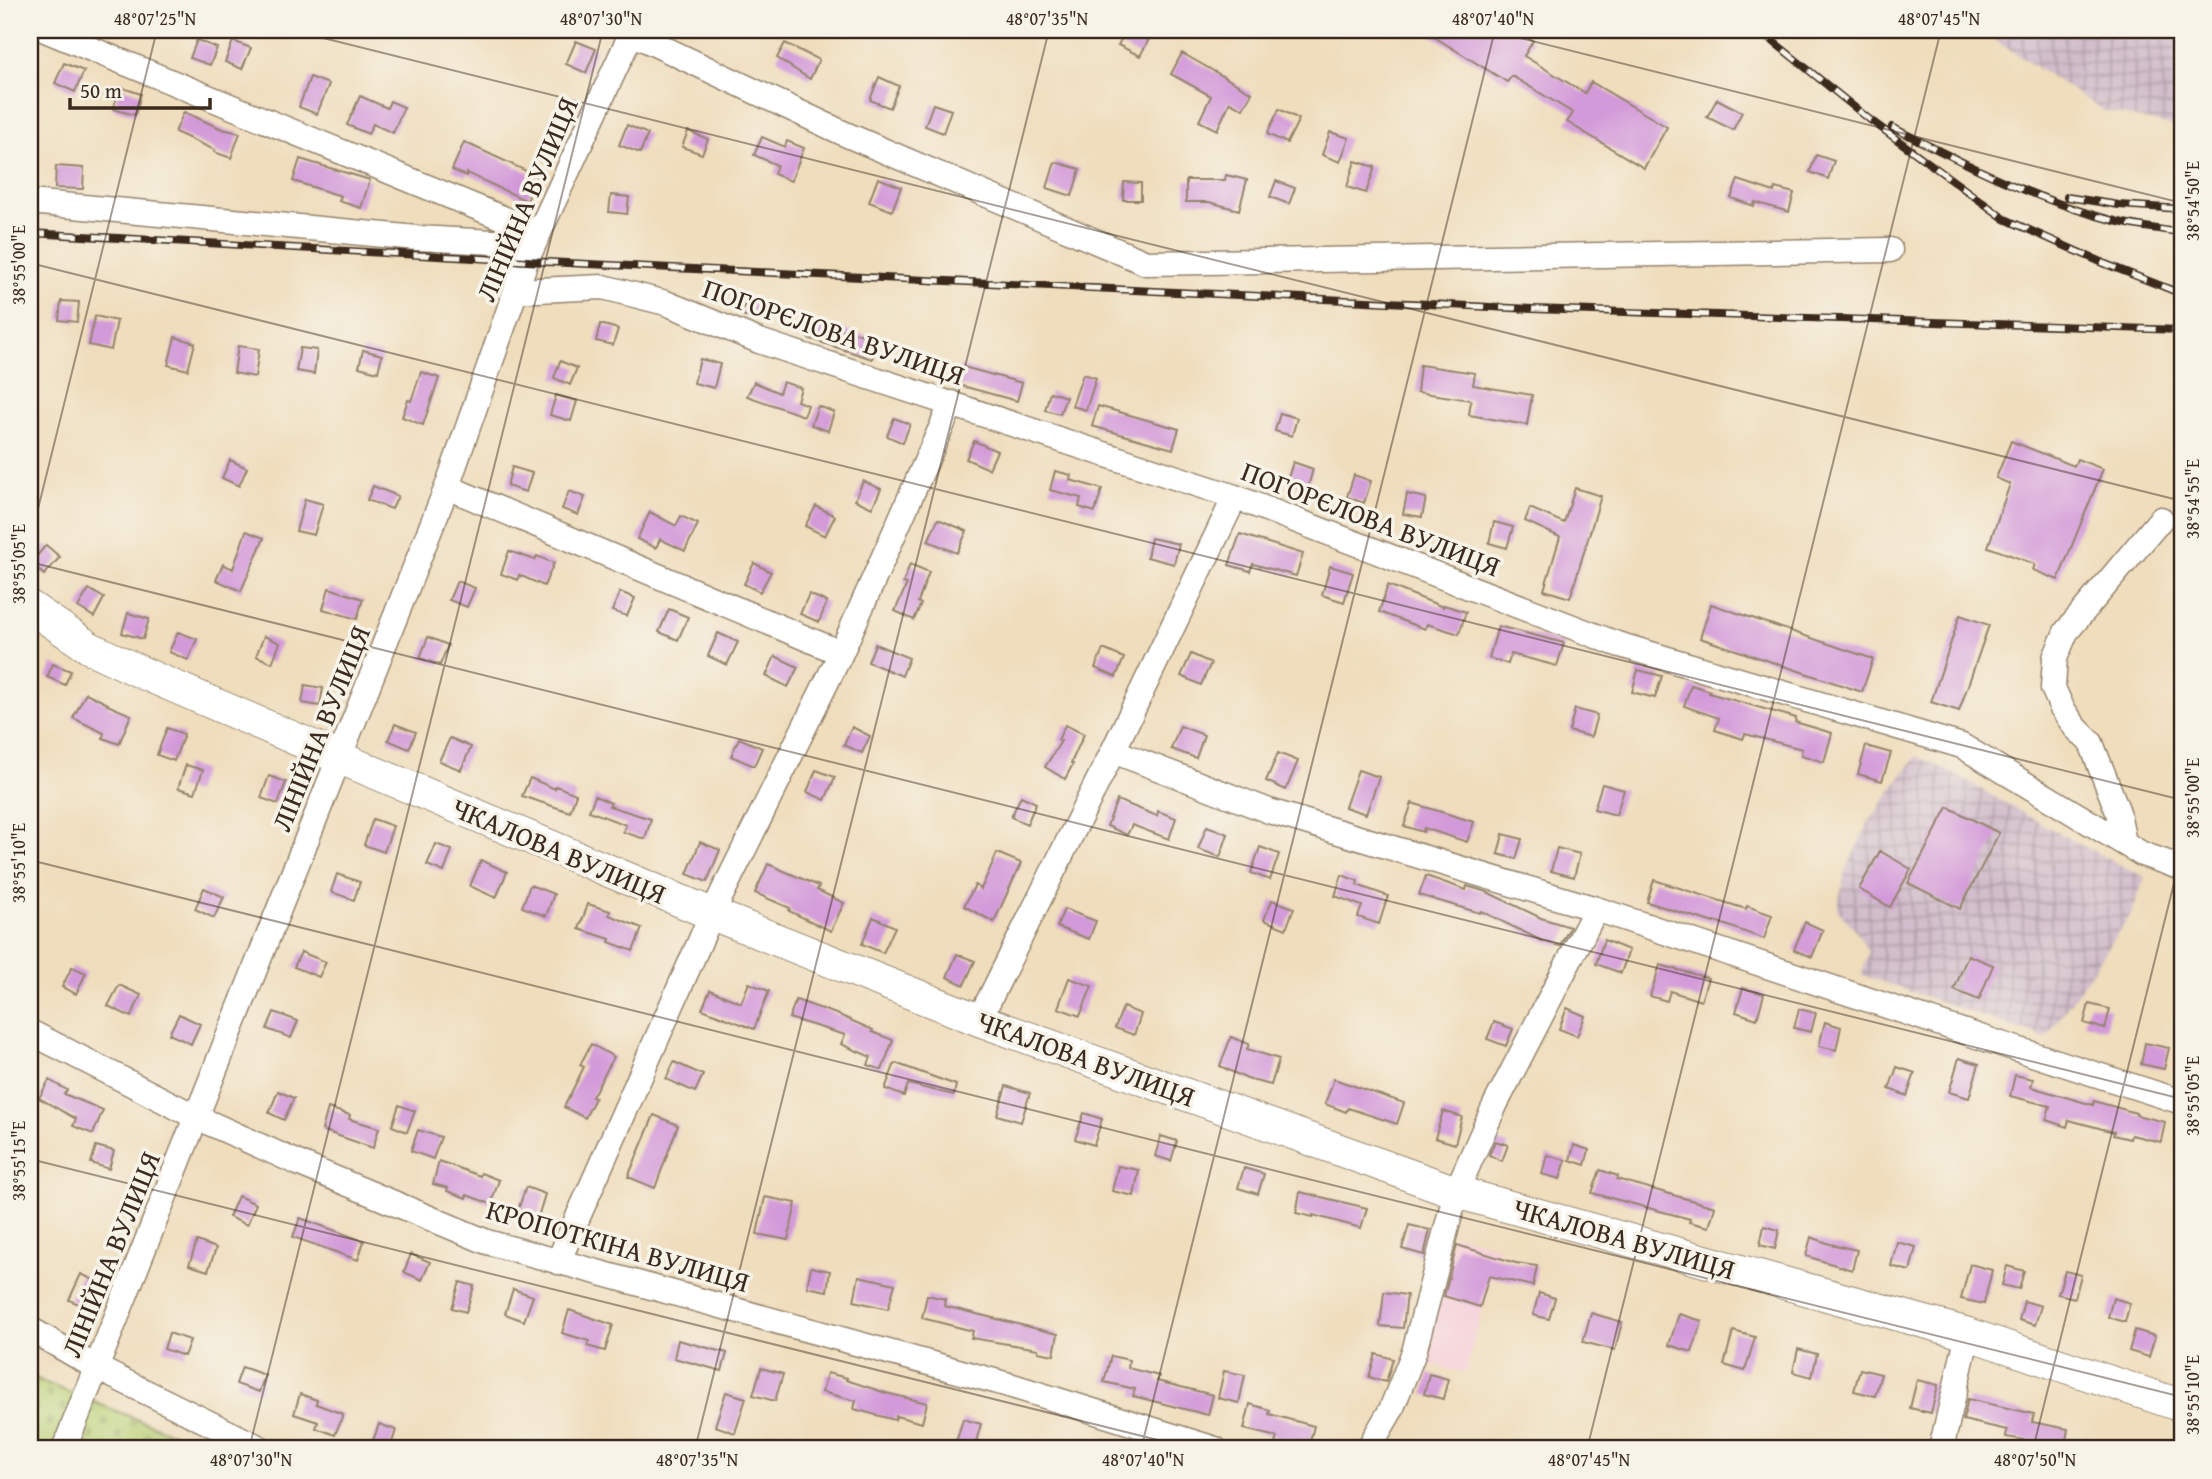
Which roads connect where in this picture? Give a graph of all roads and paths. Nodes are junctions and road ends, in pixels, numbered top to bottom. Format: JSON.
{"nodes":[{"id":1,"x":45,"y":30,"type":"edge"},
{"id":2,"x":630,"y":31,"type":"edge"},
{"id":3,"x":30,"y":202,"type":"edge"},
{"id":4,"x":537,"y":238,"type":"junction"},
{"id":5,"x":1890,"y":250,"type":"dead end"},
{"id":6,"x":516,"y":290,"type":"junction"},
{"id":7,"x":952,"y":403,"type":"junction"},
{"id":8,"x":447,"y":487,"type":"junction"},
{"id":9,"x":1235,"y":497,"type":"junction"},
{"id":10,"x":2161,"y":519,"type":"dead end"},
{"id":11,"x":30,"y":607,"type":"edge"},
{"id":12,"x":841,"y":653,"type":"junction"},
{"id":13,"x":1113,"y":751,"type":"junction"},
{"id":14,"x":340,"y":758,"type":"junction"},
{"id":15,"x":2124,"y":843,"type":"junction"},
{"id":16,"x":2182,"y":868,"type":"edge"},
{"id":17,"x":1596,"y":909,"type":"junction"},
{"id":18,"x":712,"y":914,"type":"junction"},
{"id":19,"x":979,"y":1020,"type":"junction"},
{"id":20,"x":30,"y":1032,"type":"edge"},
{"id":21,"x":2182,"y":1102,"type":"edge"},
{"id":22,"x":196,"y":1116,"type":"junction"},
{"id":23,"x":1456,"y":1192,"type":"junction"},
{"id":24,"x":558,"y":1262,"type":"junction"},
{"id":25,"x":30,"y":1329,"type":"edge"},
{"id":26,"x":1968,"y":1334,"type":"junction"},
{"id":27,"x":97,"y":1368,"type":"junction"},
{"id":28,"x":2182,"y":1406,"type":"edge"},
{"id":29,"x":64,"y":1449,"type":"edge"},
{"id":30,"x":262,"y":1449,"type":"edge"},
{"id":31,"x":1215,"y":1449,"type":"edge"},
{"id":32,"x":1368,"y":1449,"type":"edge"},
{"id":33,"x":1941,"y":1449,"type":"edge"}],
"edges":[{"from":1,"to":4,"type":"street"},
{"from":2,"to":4,"type":"street","name":"ЛІНІЙНА ВУЛИЦЯ"},
{"from":2,"to":5,"type":"street"},
{"from":3,"to":4,"type":"street"},
{"from":4,"to":6,"type":"street","name":"ЛІНІЙНА ВУЛИЦЯ"},
{"from":6,"to":7,"type":"street","name":"ПОГОРЄЛОВА ВУЛИЦЯ"},
{"from":6,"to":8,"type":"street","name":"ЛІНІЙНА ВУЛИЦЯ"},
{"from":7,"to":9,"type":"street","name":"ПОГОРЄЛОВА ВУЛИЦЯ"},
{"from":7,"to":12,"type":"street"},
{"from":8,"to":12,"type":"street"},
{"from":8,"to":14,"type":"street","name":"ЛІНІЙНА ВУЛИЦЯ"},
{"from":9,"to":13,"type":"street"},
{"from":9,"to":15,"type":"street","name":"ПОГОРЄЛОВА ВУЛИЦЯ"},
{"from":10,"to":15,"type":"street"},
{"from":11,"to":14,"type":"main road","name":"ЧКАЛОВА ВУЛИЦЯ"},
{"from":12,"to":18,"type":"street"},
{"from":13,"to":17,"type":"street"},
{"from":13,"to":19,"type":"street"},
{"from":14,"to":18,"type":"main road","name":"ЧКАЛОВА ВУЛИЦЯ"},
{"from":14,"to":22,"type":"street","name":"ЛІНІЙНА ВУЛИЦЯ"},
{"from":15,"to":16,"type":"street","name":"ПОГОРЄЛОВА ВУЛИЦЯ"},
{"from":17,"to":21,"type":"street"},
{"from":17,"to":23,"type":"street"},
{"from":18,"to":19,"type":"main road","name":"ЧКАЛОВА ВУЛИЦЯ"},
{"from":18,"to":24,"type":"street"},
{"from":19,"to":23,"type":"main road","name":"ЧКАЛОВА ВУЛИЦЯ"},
{"from":20,"to":22,"type":"street","name":"КРОПОТКІНА ВУЛИЦЯ"},
{"from":22,"to":24,"type":"street","name":"КРОПОТКІНА ВУЛИЦЯ"},
{"from":22,"to":27,"type":"street","name":"ЛІНІЙНА ВУЛИЦЯ"},
{"from":23,"to":26,"type":"main road","name":"ЧКАЛОВА ВУЛИЦЯ"},
{"from":23,"to":32,"type":"street"},
{"from":24,"to":31,"type":"street","name":"КРОПОТКІНА ВУЛИЦЯ"},
{"from":25,"to":27,"type":"street"},
{"from":26,"to":28,"type":"main road","name":"ЧКАЛОВА ВУЛИЦЯ"},
{"from":26,"to":33,"type":"street"},
{"from":27,"to":29,"type":"street","name":"ЛІНІЙНА ВУЛИЦЯ"},
{"from":27,"to":30,"type":"street"}]}
